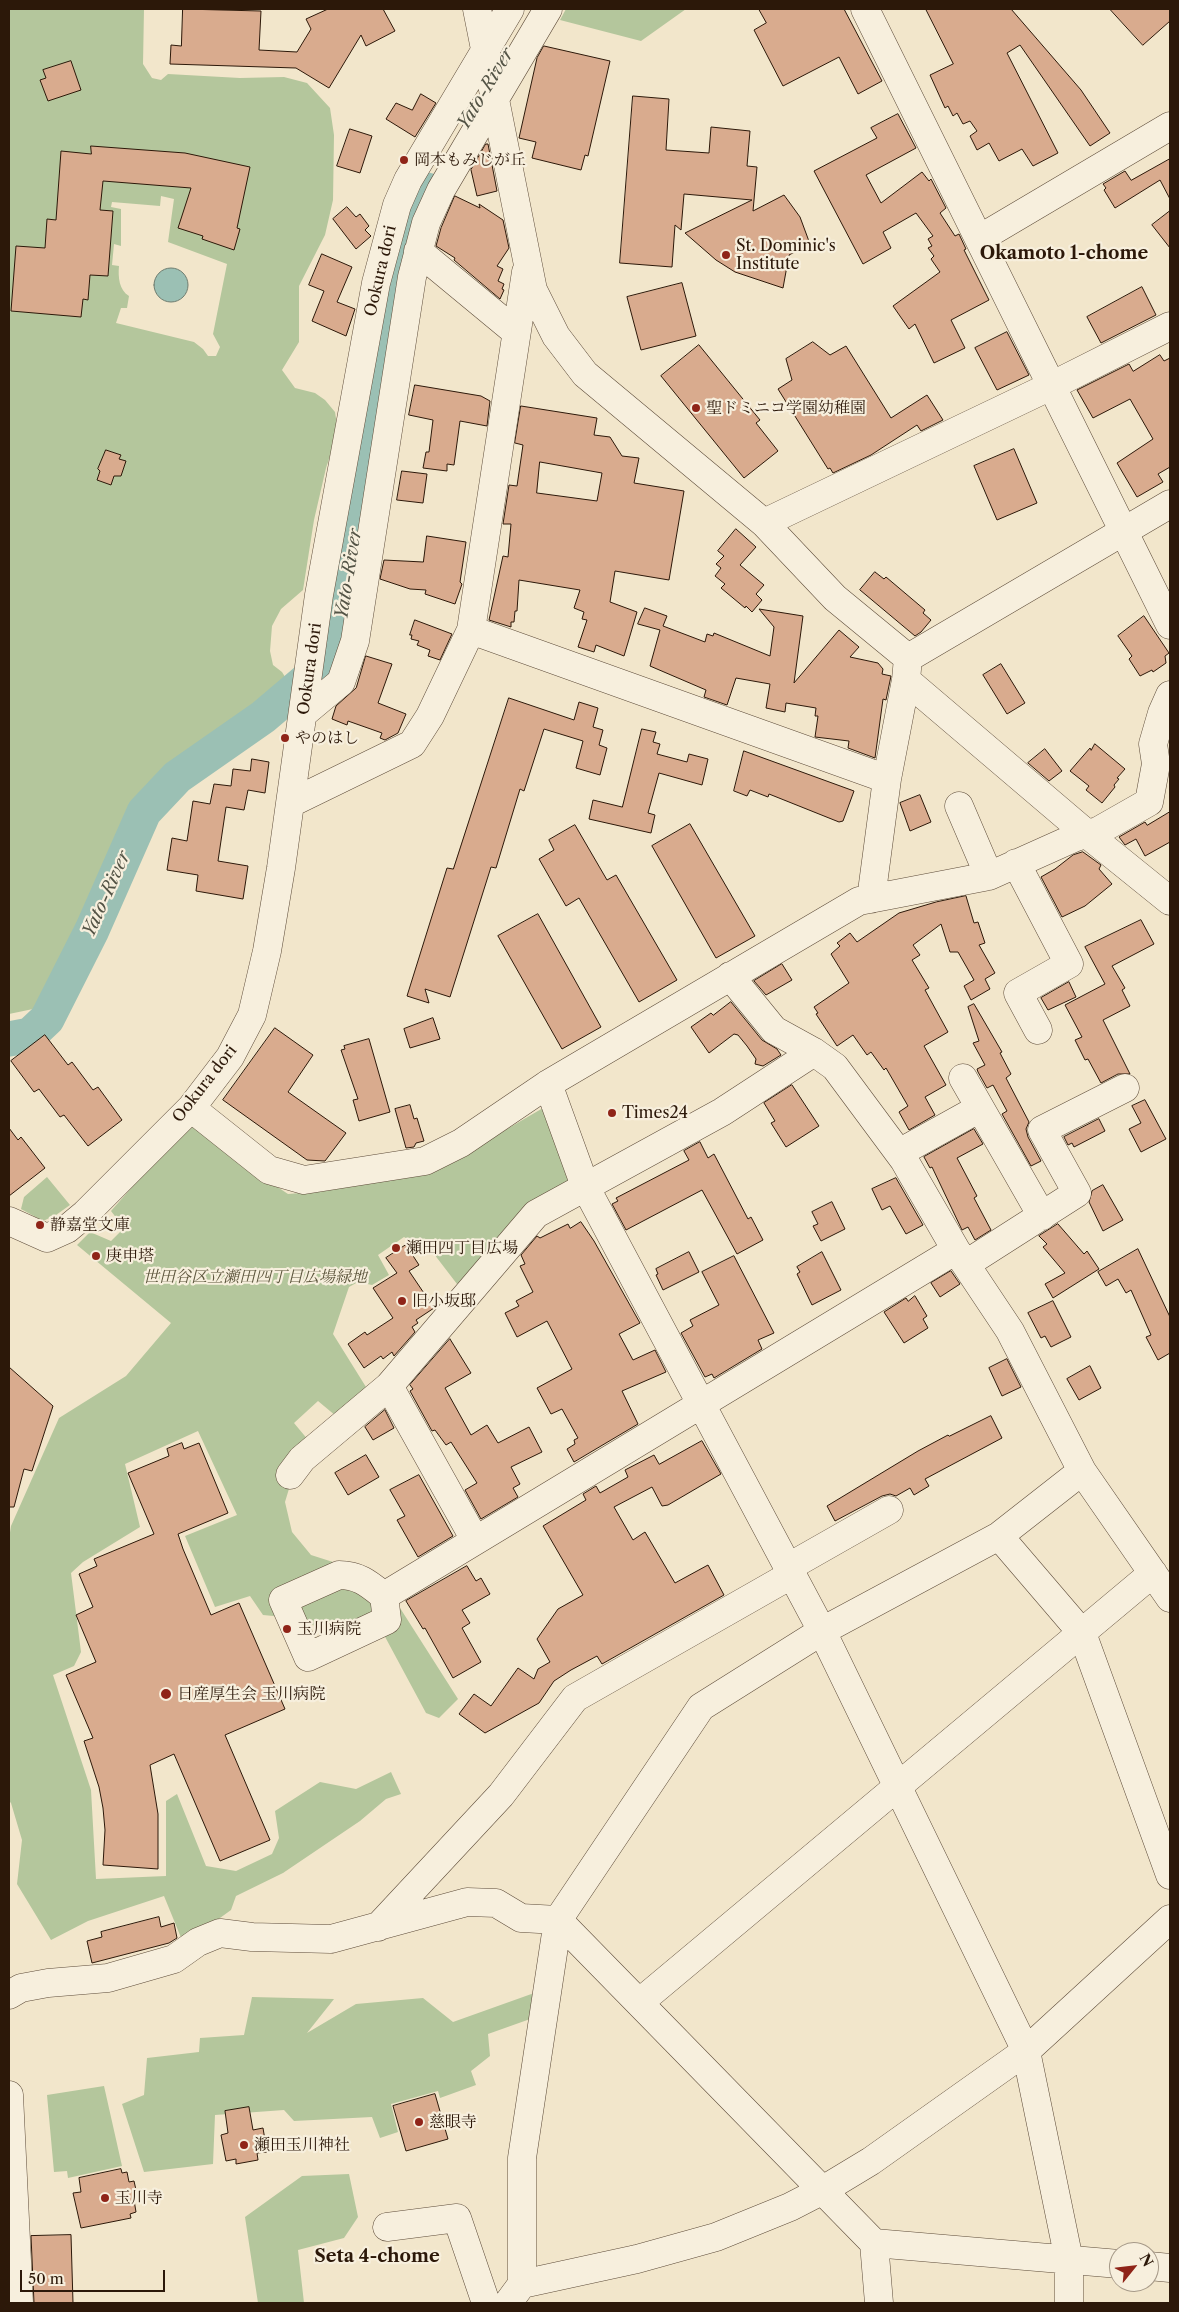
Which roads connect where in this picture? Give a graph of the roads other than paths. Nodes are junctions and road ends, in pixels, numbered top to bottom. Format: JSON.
{"nodes":[{"id":1,"x":477,"y":9,"type":"edge"},
{"id":2,"x":510,"y":9,"type":"edge"},
{"id":3,"x":865,"y":9,"type":"edge"},
{"id":4,"x":544,"y":16,"type":"edge"},
{"id":5,"x":486,"y":50,"type":"junction"},
{"id":6,"x":493,"y":97,"type":"junction"},
{"id":7,"x":1170,"y":126,"type":"edge"},
{"id":8,"x":979,"y":238,"type":"junction"},
{"id":9,"x":418,"y":251,"type":"junction"},
{"id":10,"x":528,"y":260,"type":"junction"},
{"id":11,"x":1170,"y":326,"type":"edge"},
{"id":12,"x":516,"y":332,"type":"junction"},
{"id":13,"x":1053,"y":385,"type":"junction"},
{"id":14,"x":1170,"y":504,"type":"edge"},
{"id":15,"x":764,"y":523,"type":"junction"},
{"id":16,"x":1123,"y":532,"type":"junction"},
{"id":17,"x":1170,"y":625,"type":"edge"},
{"id":18,"x":471,"y":630,"type":"junction"},
{"id":19,"x":907,"y":669,"type":"junction"},
{"id":20,"x":1170,"y":695,"type":"edge"},
{"id":21,"x":304,"y":713,"type":"junction"},
{"id":22,"x":887,"y":779,"type":"junction"},
{"id":23,"x":291,"y":803,"type":"junction"},
{"id":24,"x":959,"y":806,"type":"dead end"},
{"id":25,"x":1087,"y":834,"type":"junction"},
{"id":26,"x":1016,"y":864,"type":"junction"},
{"id":27,"x":989,"y":876,"type":"junction"},
{"id":28,"x":871,"y":899,"type":"junction"},
{"id":29,"x":1170,"y":901,"type":"edge"},
{"id":30,"x":730,"y":976,"type":"junction"},
{"id":31,"x":1038,"y":1030,"type":"dead end"},
{"id":32,"x":814,"y":1052,"type":"junction"},
{"id":33,"x":963,"y":1078,"type":"dead end"},
{"id":34,"x":548,"y":1084,"type":"junction"},
{"id":35,"x":1125,"y":1088,"type":"dead end"},
{"id":36,"x":191,"y":1108,"type":"junction"},
{"id":37,"x":980,"y":1108,"type":"junction"},
{"id":38,"x":899,"y":1153,"type":"junction"},
{"id":39,"x":584,"y":1186,"type":"junction"},
{"id":40,"x":1042,"y":1216,"type":"junction"},
{"id":41,"x":9,"y":1221,"type":"edge"},
{"id":42,"x":961,"y":1257,"type":"junction"},
{"id":43,"x":389,"y":1386,"type":"junction"},
{"id":44,"x":701,"y":1404,"type":"junction"},
{"id":45,"x":1082,"y":1471,"type":"junction"},
{"id":46,"x":290,"y":1475,"type":"dead end"},
{"id":47,"x":889,"y":1510,"type":"dead end"},
{"id":48,"x":999,"y":1536,"type":"junction"},
{"id":49,"x":475,"y":1540,"type":"junction"},
{"id":50,"x":789,"y":1572,"type":"junction"},
{"id":51,"x":1153,"y":1573,"type":"junction"},
{"id":52,"x":384,"y":1596,"type":"dead end"},
{"id":53,"x":1170,"y":1598,"type":"edge"},
{"id":54,"x":822,"y":1631,"type":"junction"},
{"id":55,"x":1082,"y":1633,"type":"junction"},
{"id":56,"x":898,"y":1787,"type":"junction"},
{"id":57,"x":1170,"y":1875,"type":"edge"},
{"id":58,"x":1170,"y":1919,"type":"edge"},
{"id":59,"x":558,"y":1920,"type":"junction"},
{"id":60,"x":378,"y":1927,"type":"junction"},
{"id":61,"x":9,"y":1995,"type":"edge"},
{"id":62,"x":640,"y":2002,"type":"junction"},
{"id":63,"x":1026,"y":2051,"type":"junction"},
{"id":64,"x":9,"y":2095,"type":"edge"},
{"id":65,"x":823,"y":2190,"type":"junction"},
{"id":66,"x":387,"y":2227,"type":"dead end"},
{"id":67,"x":874,"y":2243,"type":"junction"},
{"id":68,"x":1069,"y":2260,"type":"junction"},
{"id":69,"x":1109,"y":2263,"type":"edge"},
{"id":70,"x":515,"y":2294,"type":"edge"},
{"id":71,"x":19,"y":2303,"type":"edge"},
{"id":72,"x":486,"y":2303,"type":"edge"},
{"id":73,"x":879,"y":2303,"type":"edge"},
{"id":74,"x":1069,"y":2303,"type":"edge"}],
"edges":[{"from":1,"to":5,"type":"street"},
{"from":2,"to":5,"type":"street","name":"Ookura dori"},
{"from":3,"to":8,"type":"street"},
{"from":4,"to":6,"type":"street"},
{"from":5,"to":6,"type":"street"},
{"from":5,"to":21,"type":"street","name":"Ookura dori"},
{"from":6,"to":9,"type":"street"},
{"from":6,"to":10,"type":"street"},
{"from":7,"to":8,"type":"street"},
{"from":8,"to":13,"type":"street"},
{"from":9,"to":12,"type":"street"},
{"from":9,"to":21,"type":"street"},
{"from":10,"to":12,"type":"street"},
{"from":10,"to":15,"type":"street"},
{"from":11,"to":13,"type":"street"},
{"from":12,"to":18,"type":"street"},
{"from":13,"to":15,"type":"street"},
{"from":13,"to":16,"type":"street"},
{"from":14,"to":16,"type":"street"},
{"from":15,"to":19,"type":"street"},
{"from":16,"to":17,"type":"street"},
{"from":16,"to":19,"type":"street"},
{"from":18,"to":22,"type":"street"},
{"from":18,"to":23,"type":"street"},
{"from":19,"to":22,"type":"street"},
{"from":19,"to":25,"type":"street"},
{"from":20,"to":25,"type":"street"},
{"from":21,"to":23,"type":"street","name":"Ookura dori"},
{"from":22,"to":28,"type":"street"},
{"from":23,"to":36,"type":"street","name":"Ookura dori"},
{"from":24,"to":27,"type":"street"},
{"from":25,"to":26,"type":"street"},
{"from":25,"to":29,"type":"street"},
{"from":26,"to":27,"type":"street"},
{"from":26,"to":31,"type":"street"},
{"from":27,"to":28,"type":"street"},
{"from":28,"to":30,"type":"street"},
{"from":30,"to":32,"type":"street"},
{"from":30,"to":34,"type":"street"},
{"from":32,"to":38,"type":"street"},
{"from":32,"to":39,"type":"street"},
{"from":33,"to":37,"type":"street"},
{"from":34,"to":36,"type":"street"},
{"from":34,"to":39,"type":"street"},
{"from":35,"to":40,"type":"street"},
{"from":36,"to":41,"type":"street","name":"Ookura dori"},
{"from":37,"to":38,"type":"street"},
{"from":37,"to":40,"type":"street"},
{"from":38,"to":42,"type":"street"},
{"from":39,"to":43,"type":"street"},
{"from":39,"to":44,"type":"street"},
{"from":40,"to":42,"type":"street"},
{"from":42,"to":44,"type":"street"},
{"from":42,"to":45,"type":"street"},
{"from":43,"to":46,"type":"street"},
{"from":43,"to":49,"type":"street"},
{"from":44,"to":49,"type":"street"},
{"from":44,"to":50,"type":"street"},
{"from":45,"to":48,"type":"street"},
{"from":45,"to":51,"type":"street"},
{"from":47,"to":50,"type":"street"},
{"from":48,"to":54,"type":"street"},
{"from":48,"to":55,"type":"street"},
{"from":49,"to":52,"type":"street"},
{"from":50,"to":54,"type":"street"},
{"from":50,"to":60,"type":"street"},
{"from":51,"to":53,"type":"street"},
{"from":51,"to":55,"type":"street"},
{"from":54,"to":56,"type":"street"},
{"from":54,"to":59,"type":"street"},
{"from":55,"to":56,"type":"street"},
{"from":55,"to":57,"type":"street"},
{"from":56,"to":62,"type":"street"},
{"from":56,"to":63,"type":"street"},
{"from":58,"to":63,"type":"street"},
{"from":59,"to":60,"type":"street"},
{"from":59,"to":62,"type":"street"},
{"from":59,"to":70,"type":"street"},
{"from":60,"to":61,"type":"street"},
{"from":62,"to":65,"type":"street"},
{"from":63,"to":65,"type":"street"},
{"from":63,"to":68,"type":"street"},
{"from":64,"to":71,"type":"street"},
{"from":65,"to":67,"type":"street"},
{"from":65,"to":70,"type":"street"},
{"from":66,"to":72,"type":"street"},
{"from":67,"to":68,"type":"street"},
{"from":67,"to":73,"type":"street"},
{"from":68,"to":69,"type":"street"},
{"from":68,"to":74,"type":"street"}]}
